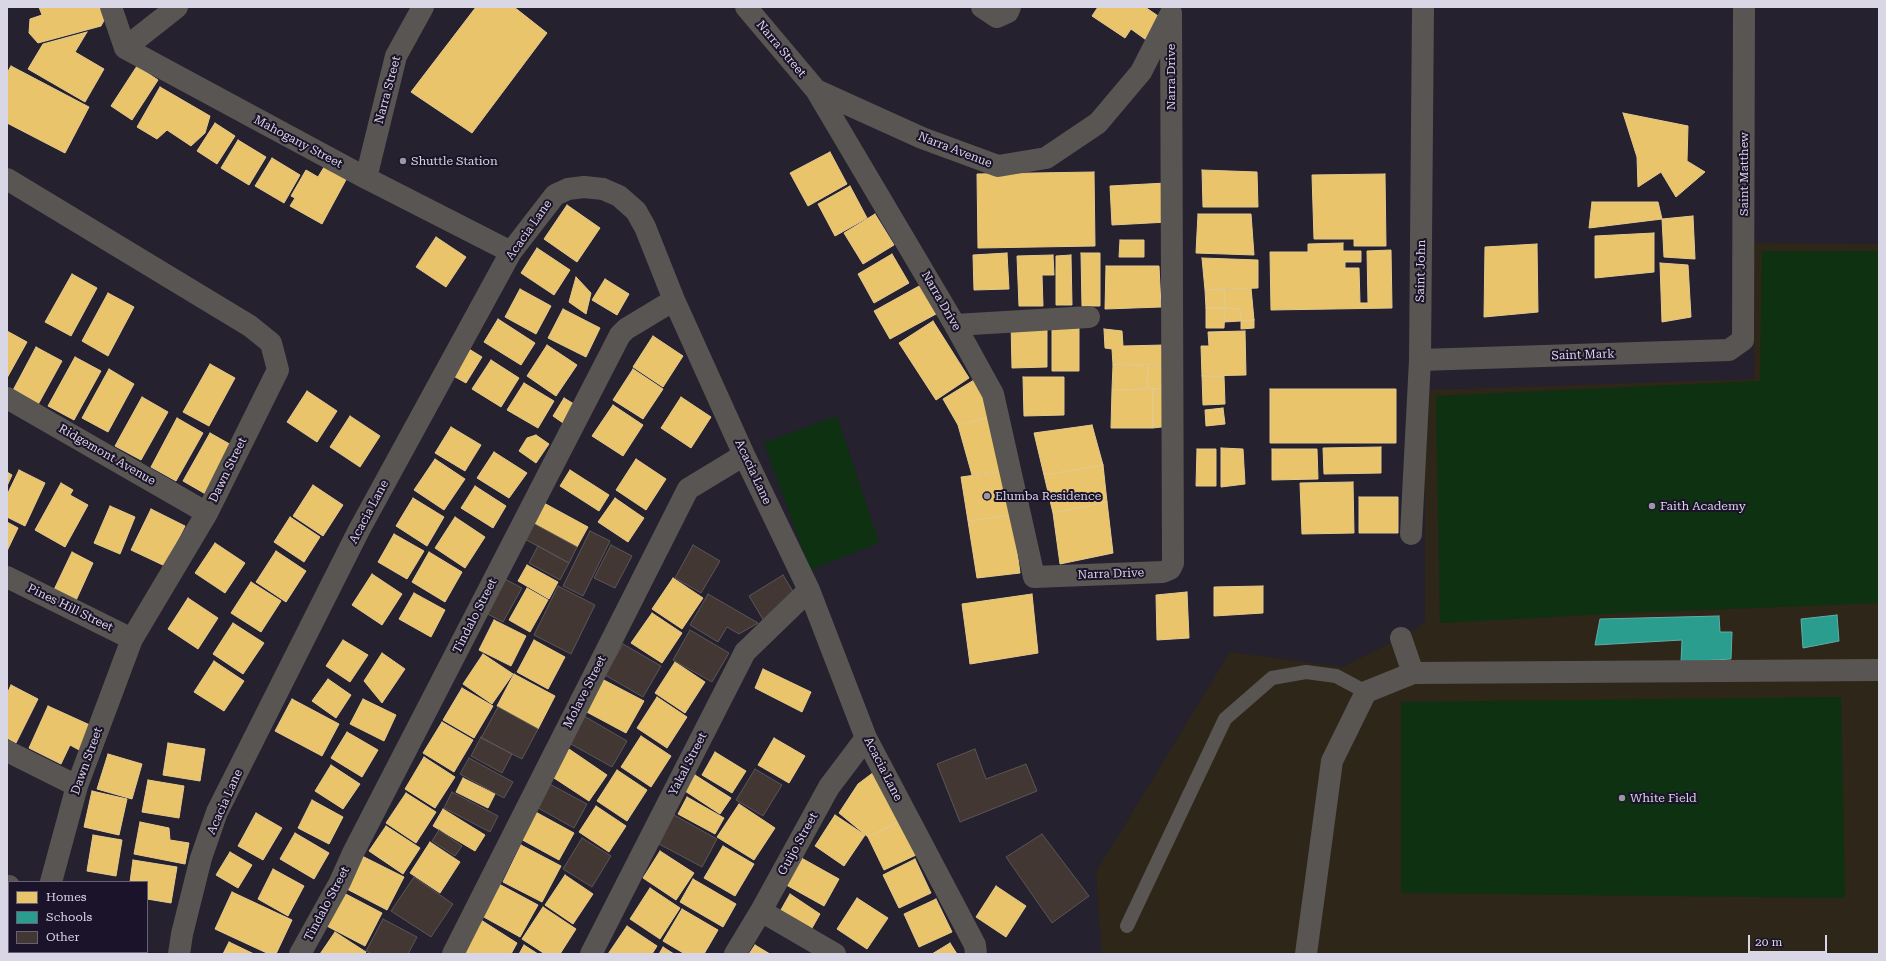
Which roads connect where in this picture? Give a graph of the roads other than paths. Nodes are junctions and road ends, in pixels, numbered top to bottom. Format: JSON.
{"nodes":[{"id":1,"x":111,"y":7,"type":"edge"},
{"id":2,"x":176,"y":7,"type":"edge"},
{"id":3,"x":423,"y":7,"type":"edge"},
{"id":4,"x":746,"y":7,"type":"edge"},
{"id":5,"x":982,"y":7,"type":"edge"},
{"id":6,"x":1010,"y":7,"type":"edge"},
{"id":7,"x":1424,"y":7,"type":"edge"},
{"id":8,"x":1744,"y":7,"type":"edge"},
{"id":9,"x":1171,"y":10,"type":"edge"},
{"id":10,"x":125,"y":48,"type":"junction"},
{"id":11,"x":816,"y":90,"type":"junction"},
{"id":12,"x":366,"y":178,"type":"junction"},
{"id":13,"x":7,"y":179,"type":"edge"},
{"id":14,"x":512,"y":252,"type":"junction"},
{"id":15,"x":674,"y":300,"type":"junction"},
{"id":16,"x":1088,"y":317,"type":"dead end"},
{"id":17,"x":955,"y":325,"type":"junction"},
{"id":18,"x":1743,"y":340,"type":"joint"},
{"id":19,"x":1420,"y":360,"type":"junction"},
{"id":20,"x":7,"y":398,"type":"edge"},
{"id":21,"x":744,"y":455,"type":"junction"},
{"id":22,"x":207,"y":513,"type":"junction"},
{"id":23,"x":1411,"y":534,"type":"dead end"},
{"id":24,"x":7,"y":577,"type":"edge"},
{"id":25,"x":809,"y":590,"type":"junction"},
{"id":26,"x":1401,"y":638,"type":"dead end"},
{"id":27,"x":132,"y":639,"type":"junction"},
{"id":28,"x":1879,"y":670,"type":"edge"},
{"id":29,"x":1413,"y":673,"type":"junction"},
{"id":30,"x":1366,"y":692,"type":"junction"},
{"id":31,"x":866,"y":738,"type":"junction"},
{"id":32,"x":7,"y":751,"type":"edge"},
{"id":33,"x":77,"y":786,"type":"junction"},
{"id":34,"x":51,"y":881,"type":"edge"},
{"id":35,"x":761,"y":911,"type":"junction"},
{"id":36,"x":1127,"y":926,"type":"dead end"},
{"id":37,"x":179,"y":954,"type":"edge"},
{"id":38,"x":300,"y":954,"type":"edge"},
{"id":39,"x":453,"y":954,"type":"edge"},
{"id":40,"x":591,"y":954,"type":"edge"},
{"id":41,"x":735,"y":954,"type":"edge"},
{"id":42,"x":835,"y":954,"type":"edge"},
{"id":43,"x":976,"y":954,"type":"edge"},
{"id":44,"x":1306,"y":954,"type":"edge"}],
"edges":[{"from":1,"to":10,"type":"street"},
{"from":2,"to":10,"type":"street"},
{"from":3,"to":12,"type":"street","name":"Narra Street"},
{"from":4,"to":11,"type":"street","name":"Narra Street"},
{"from":5,"to":6,"type":"street"},
{"from":7,"to":19,"type":"street","name":"Saint John"},
{"from":8,"to":18,"type":"street","name":"Saint Matthew"},
{"from":9,"to":11,"type":"street","name":"Narra Avenue"},
{"from":9,"to":17,"type":"street","name":"Narra Drive"},
{"from":10,"to":12,"type":"street","name":"Mahogany Street"},
{"from":11,"to":17,"type":"street","name":"Narra Drive"},
{"from":12,"to":14,"type":"street","name":"Mahogany Street"},
{"from":13,"to":22,"type":"street","name":"Dawn Street"},
{"from":14,"to":15,"type":"street","name":"Acacia Lane"},
{"from":14,"to":37,"type":"street","name":"Acacia Lane"},
{"from":15,"to":21,"type":"street","name":"Acacia Lane"},
{"from":15,"to":38,"type":"street","name":"Tindalo Street"},
{"from":16,"to":17,"type":"street"},
{"from":18,"to":19,"type":"street","name":"Saint Mark"},
{"from":19,"to":23,"type":"street","name":"Saint John"},
{"from":20,"to":22,"type":"street","name":"Ridgemont Avenue"},
{"from":21,"to":25,"type":"street","name":"Acacia Lane"},
{"from":21,"to":39,"type":"street","name":"Molave Street"},
{"from":22,"to":27,"type":"street","name":"Dawn Street"},
{"from":24,"to":27,"type":"street","name":"Pines Hill Street"},
{"from":25,"to":31,"type":"street","name":"Acacia Lane"},
{"from":25,"to":40,"type":"street","name":"Yakal Street"},
{"from":26,"to":29,"type":"street"},
{"from":27,"to":33,"type":"street","name":"Dawn Street"},
{"from":28,"to":29,"type":"street"},
{"from":29,"to":30,"type":"street"},
{"from":30,"to":36,"type":"lane"},
{"from":30,"to":44,"type":"street"},
{"from":31,"to":35,"type":"street","name":"Guijo Street"},
{"from":31,"to":43,"type":"street","name":"Acacia Lane"},
{"from":32,"to":33,"type":"street"},
{"from":33,"to":34,"type":"street","name":"Dawn Street"},
{"from":35,"to":41,"type":"street","name":"Guijo Street"},
{"from":35,"to":42,"type":"street"}]}
